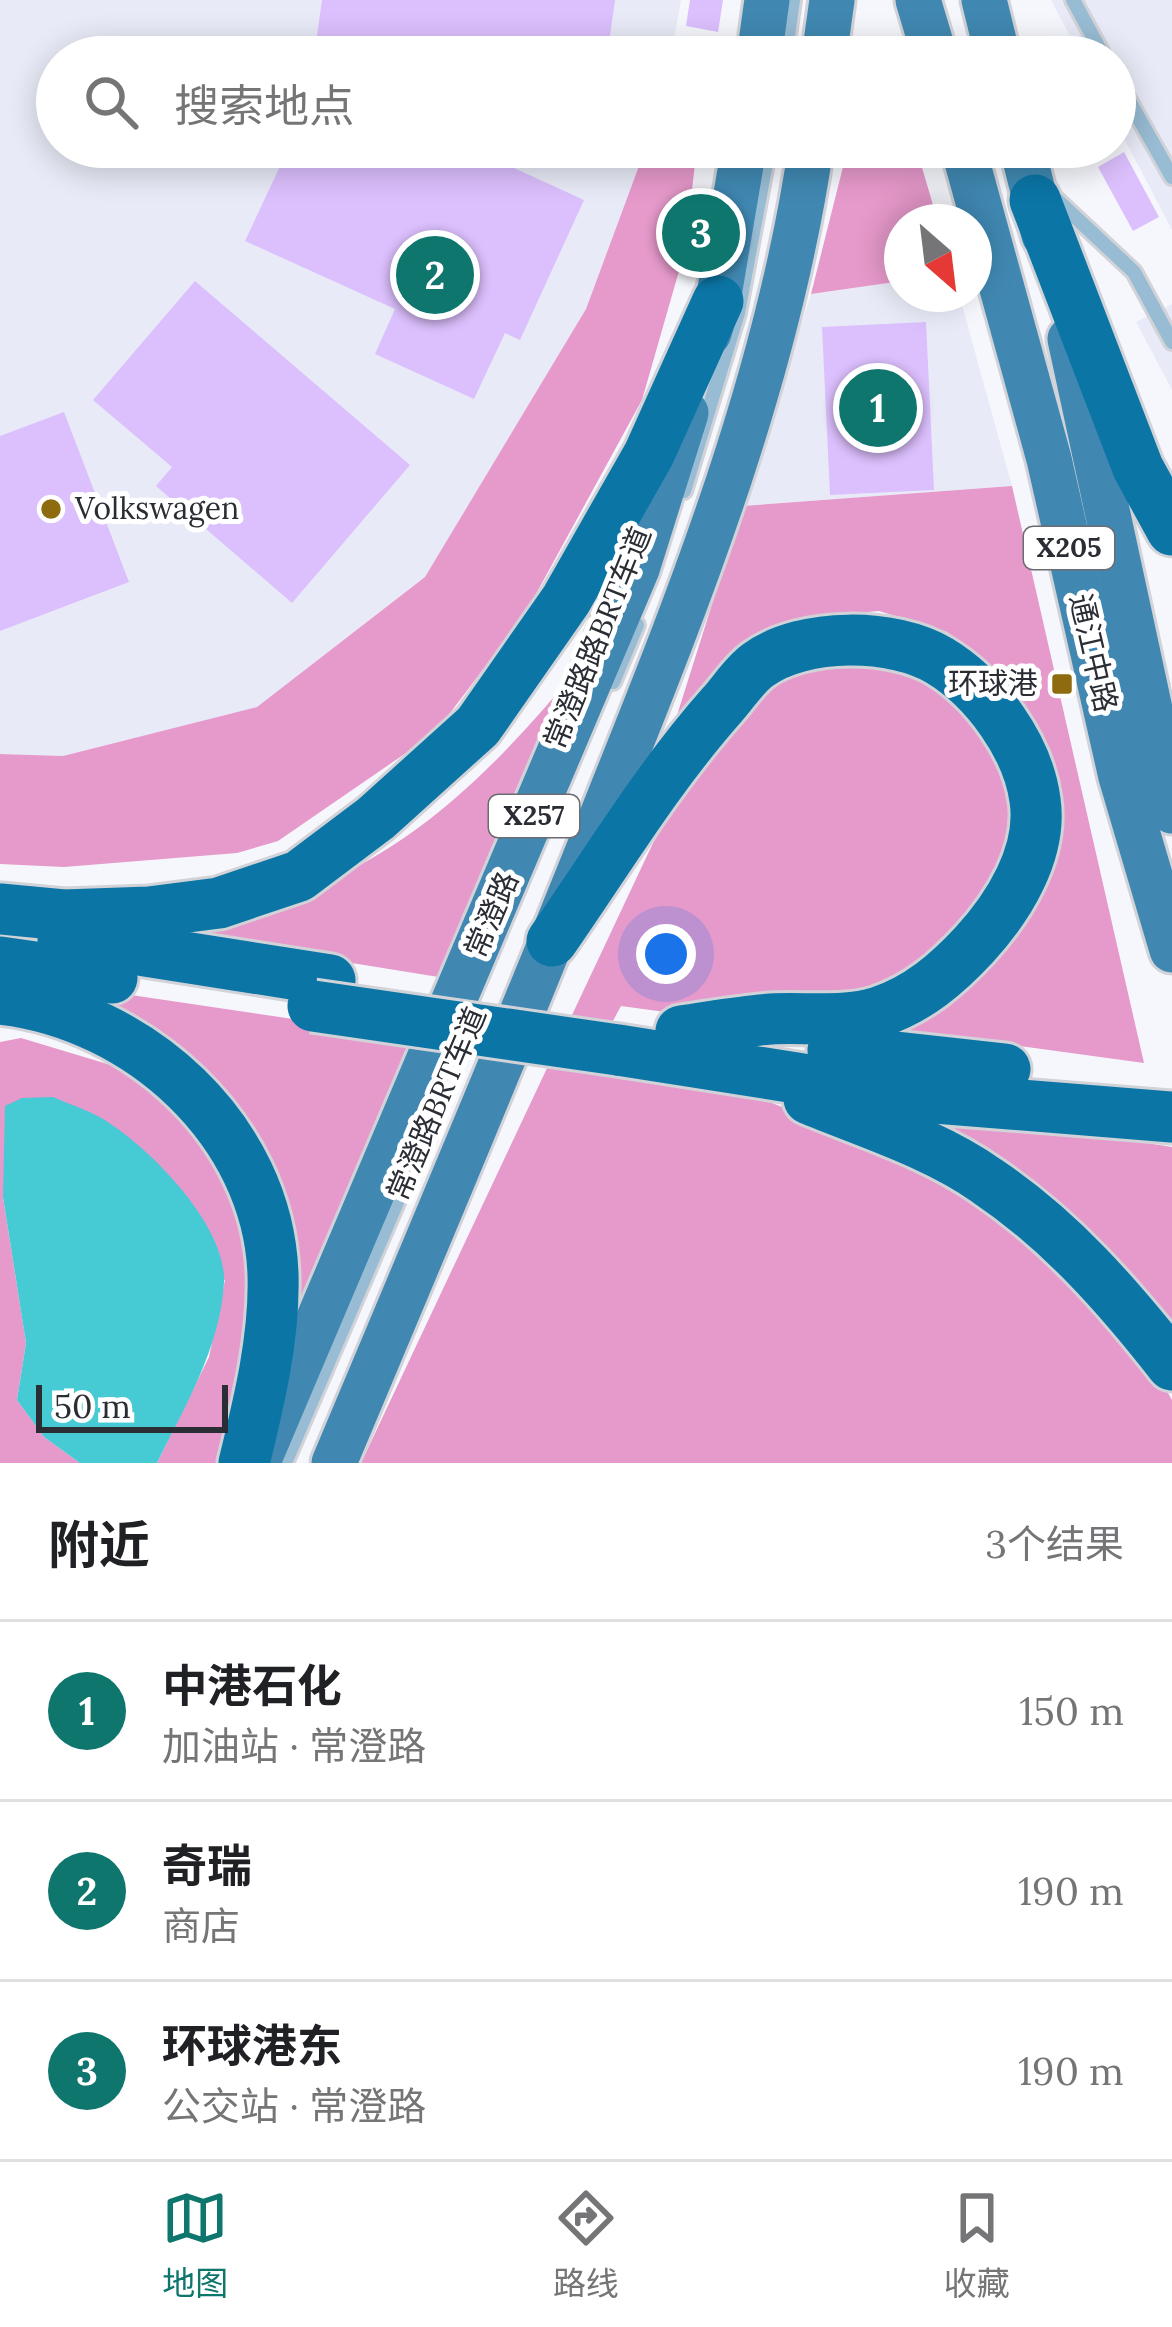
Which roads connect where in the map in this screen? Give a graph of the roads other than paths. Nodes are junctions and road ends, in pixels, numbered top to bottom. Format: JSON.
{"nodes":[{"id":1,"x":767,"y":0,"type":"edge"},
{"id":2,"x":793,"y":0,"type":"edge"},
{"id":3,"x":832,"y":0,"type":"edge"},
{"id":4,"x":918,"y":0,"type":"edge"},
{"id":5,"x":984,"y":0,"type":"edge"},
{"id":6,"x":1073,"y":0,"type":"edge"},
{"id":7,"x":762,"y":36,"type":"edge"},
{"id":8,"x":788,"y":36,"type":"edge"},
{"id":9,"x":827,"y":36,"type":"edge"},
{"id":10,"x":929,"y":36,"type":"edge"},
{"id":11,"x":993,"y":36,"type":"edge"},
{"id":12,"x":1093,"y":36,"type":"edge"},
{"id":13,"x":1136,"y":113,"type":"edge"},
{"id":14,"x":1172,"y":140,"type":"edge"},
{"id":15,"x":1156,"y":149,"type":"junction"},
{"id":16,"x":740,"y":168,"type":"edge"},
{"id":17,"x":765,"y":168,"type":"edge"},
{"id":18,"x":807,"y":168,"type":"edge"},
{"id":19,"x":968,"y":168,"type":"edge"},
{"id":20,"x":1027,"y":168,"type":"edge"},
{"id":21,"x":1172,"y":177,"type":"edge"},
{"id":22,"x":1035,"y":200,"type":"junction"},
{"id":23,"x":776,"y":242,"type":"dead end"},
{"id":24,"x":718,"y":301,"type":"junction"},
{"id":25,"x":1172,"y":342,"type":"edge"},
{"id":26,"x":745,"y":371,"type":"dead end"},
{"id":27,"x":679,"y":506,"type":"dead end"},
{"id":28,"x":702,"y":507,"type":"dead end"},
{"id":29,"x":1172,"y":530,"type":"edge"},
{"id":30,"x":643,"y":606,"type":"dead end"},
{"id":31,"x":610,"y":690,"type":"dead end"},
{"id":32,"x":1166,"y":768,"type":"edge"},
{"id":33,"x":1172,"y":811,"type":"edge"},
{"id":34,"x":0,"y":909,"type":"edge"},
{"id":35,"x":0,"y":924,"type":"edge"},
{"id":36,"x":552,"y":941,"type":"junction"},
{"id":37,"x":1172,"y":950,"type":"edge"},
{"id":38,"x":0,"y":962,"type":"edge"},
{"id":39,"x":321,"y":993,"type":"junction"},
{"id":40,"x":0,"y":1000,"type":"edge"},
{"id":41,"x":472,"y":1005,"type":"dead end"},
{"id":42,"x":681,"y":1031,"type":"junction"},
{"id":43,"x":622,"y":1036,"type":"junction"},
{"id":44,"x":454,"y":1045,"type":"dead end"},
{"id":45,"x":487,"y":1050,"type":"dead end"},
{"id":46,"x":737,"y":1066,"type":"junction"},
{"id":47,"x":1151,"y":1100,"type":"edge"},
{"id":48,"x":422,"y":1124,"type":"dead end"},
{"id":49,"x":418,"y":1219,"type":"dead end"},
{"id":50,"x":1172,"y":1365,"type":"edge"},
{"id":51,"x":329,"y":1453,"type":"edge"},
{"id":52,"x":244,"y":1463,"type":"edge"},
{"id":53,"x":258,"y":1463,"type":"edge"},
{"id":54,"x":285,"y":1463,"type":"edge"}],
"edges":[{"from":1,"to":7,"type":"main road"},
{"from":2,"to":8,"type":"lane"},
{"from":3,"to":9,"type":"main road"},
{"from":4,"to":10,"type":"main road"},
{"from":5,"to":11,"type":"main road"},
{"from":6,"to":12,"type":"lane"},
{"from":13,"to":15,"type":"lane"},
{"from":14,"to":15,"type":"lane"},
{"from":15,"to":21,"type":"lane"},
{"from":16,"to":24,"type":"main road","name":"常澄路","number":"X257"},
{"from":17,"to":27,"type":"lane","name":"常澄路路BRT车道"},
{"from":18,"to":36,"type":"main road","number":"X257"},
{"from":19,"to":37,"type":"main road","name":"通江中路","number":"X205"},
{"from":20,"to":22,"type":"main road","name":"通江中路","number":"X205"},
{"from":22,"to":25,"type":"lane"},
{"from":22,"to":29,"type":"highway"},
{"from":22,"to":32,"type":"main road","name":"通江中路","number":"X205"},
{"from":23,"to":26,"type":"lane"},
{"from":24,"to":34,"type":"highway"},
{"from":24,"to":53,"type":"main road","name":"常澄路","number":"X257"},
{"from":28,"to":45,"type":"lane","name":"常澄路BRT车道"},
{"from":30,"to":31,"type":"lane","name":"常澄路路BRT车道"},
{"from":32,"to":33,"type":"main road","name":"通江中路","number":"X205"},
{"from":35,"to":39,"type":"highway"},
{"from":36,"to":42,"type":"highway"},
{"from":36,"to":51,"type":"main road","number":"X257"},
{"from":38,"to":39,"type":"highway"},
{"from":39,"to":43,"type":"highway"},
{"from":40,"to":52,"type":"highway"},
{"from":41,"to":44,"type":"lane"},
{"from":42,"to":43,"type":"highway"},
{"from":42,"to":47,"type":"highway"},
{"from":43,"to":46,"type":"highway"},
{"from":46,"to":47,"type":"highway"},
{"from":46,"to":50,"type":"highway"},
{"from":48,"to":54,"type":"lane"},
{"from":49,"to":51,"type":"lane","name":"常澄路BRT车道"}]}
